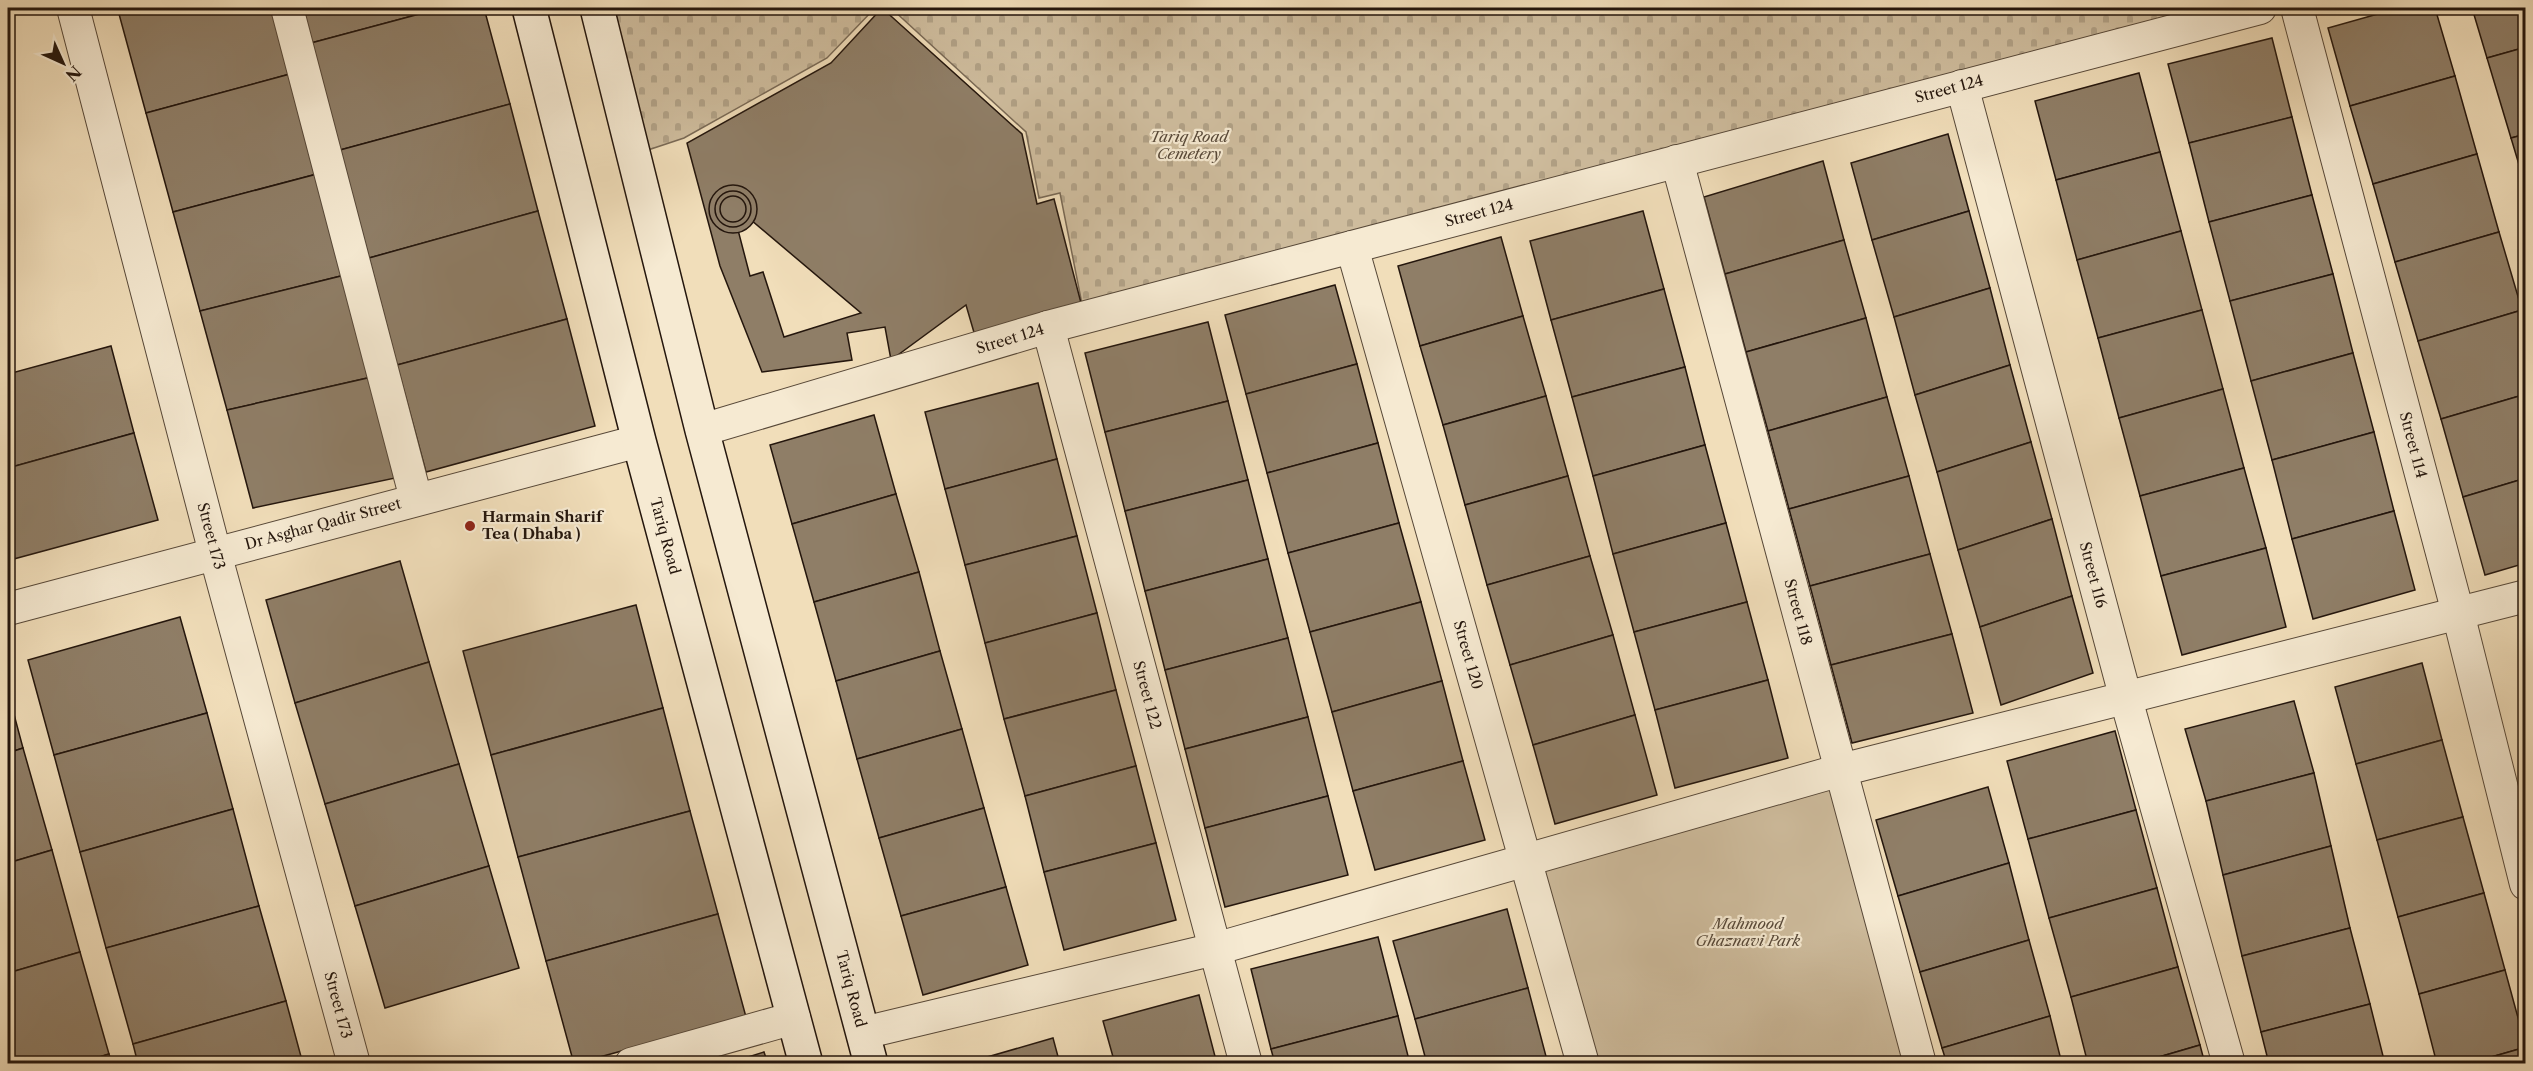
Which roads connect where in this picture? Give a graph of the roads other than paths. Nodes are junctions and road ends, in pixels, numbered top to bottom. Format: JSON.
{"nodes":[{"id":1,"x":73,"y":8,"type":"edge"},
{"id":2,"x":287,"y":8,"type":"edge"},
{"id":3,"x":528,"y":8,"type":"edge"},
{"id":4,"x":597,"y":8,"type":"edge"},
{"id":5,"x":2259,"y":8,"type":"edge"},
{"id":6,"x":2297,"y":8,"type":"edge"},
{"id":7,"x":1962,"y":86,"type":"junction"},
{"id":8,"x":1677,"y":161,"type":"junction"},
{"id":9,"x":1352,"y":247,"type":"junction"},
{"id":10,"x":1048,"y":327,"type":"junction"},
{"id":11,"x":702,"y":430,"type":"junction"},
{"id":12,"x":639,"y":441,"type":"junction"},
{"id":13,"x":416,"y":500,"type":"junction"},
{"id":14,"x":215,"y":553,"type":"junction"},
{"id":15,"x":2526,"y":596,"type":"edge"},
{"id":16,"x":8,"y":609,"type":"edge"},
{"id":17,"x":2458,"y":613,"type":"junction"},
{"id":18,"x":2126,"y":699,"type":"junction"},
{"id":19,"x":1841,"y":770,"type":"junction"},
{"id":20,"x":1526,"y":862,"type":"junction"},
{"id":21,"x":2526,"y":884,"type":"edge"},
{"id":22,"x":1215,"y":949,"type":"junction"},
{"id":23,"x":794,"y":1018,"type":"junction"},
{"id":24,"x":863,"y":1032,"type":"junction"},
{"id":25,"x":354,"y":1064,"type":"edge"},
{"id":26,"x":631,"y":1064,"type":"edge"},
{"id":27,"x":806,"y":1064,"type":"edge"},
{"id":28,"x":872,"y":1064,"type":"edge"},
{"id":29,"x":1246,"y":1064,"type":"edge"},
{"id":30,"x":1583,"y":1064,"type":"edge"},
{"id":31,"x":1920,"y":1064,"type":"edge"},
{"id":32,"x":2229,"y":1064,"type":"edge"}],
"edges":[{"from":1,"to":14,"type":"street","name":"Street 173"},
{"from":2,"to":13,"type":"street"},
{"from":3,"to":12,"type":"main road","name":"Tariq Road"},
{"from":4,"to":11,"type":"main road","name":"Tariq Road"},
{"from":5,"to":7,"type":"street","name":"Street 124"},
{"from":6,"to":17,"type":"street","name":"Street 114"},
{"from":7,"to":8,"type":"street","name":"Street 124"},
{"from":7,"to":18,"type":"street","name":"Street 116"},
{"from":8,"to":9,"type":"street","name":"Street 124"},
{"from":8,"to":19,"type":"street","name":"Street 118"},
{"from":9,"to":10,"type":"street","name":"Street 124"},
{"from":9,"to":20,"type":"street","name":"Street 120"},
{"from":10,"to":11,"type":"street","name":"Street 124"},
{"from":10,"to":22,"type":"street","name":"Street 122"},
{"from":11,"to":24,"type":"main road","name":"Tariq Road"},
{"from":12,"to":13,"type":"street","name":"Dr Asghar Qadir Street"},
{"from":12,"to":23,"type":"main road","name":"Tariq Road"},
{"from":13,"to":14,"type":"street","name":"Dr Asghar Qadir Street"},
{"from":14,"to":16,"type":"street","name":"Dr Asghar Qadir Street"},
{"from":14,"to":25,"type":"street","name":"Street 173"},
{"from":15,"to":17,"type":"street"},
{"from":17,"to":18,"type":"street"},
{"from":17,"to":21,"type":"street","name":"Street 114"},
{"from":18,"to":19,"type":"street"},
{"from":18,"to":32,"type":"street","name":"Street 116"},
{"from":19,"to":20,"type":"street"},
{"from":19,"to":31,"type":"street","name":"Street 118"},
{"from":20,"to":22,"type":"street"},
{"from":20,"to":30,"type":"street","name":"Street 120"},
{"from":22,"to":24,"type":"street"},
{"from":22,"to":29,"type":"street","name":"Street 122"},
{"from":23,"to":26,"type":"street"},
{"from":23,"to":27,"type":"main road","name":"Tariq Road"},
{"from":24,"to":28,"type":"main road","name":"Tariq Road"}]}
